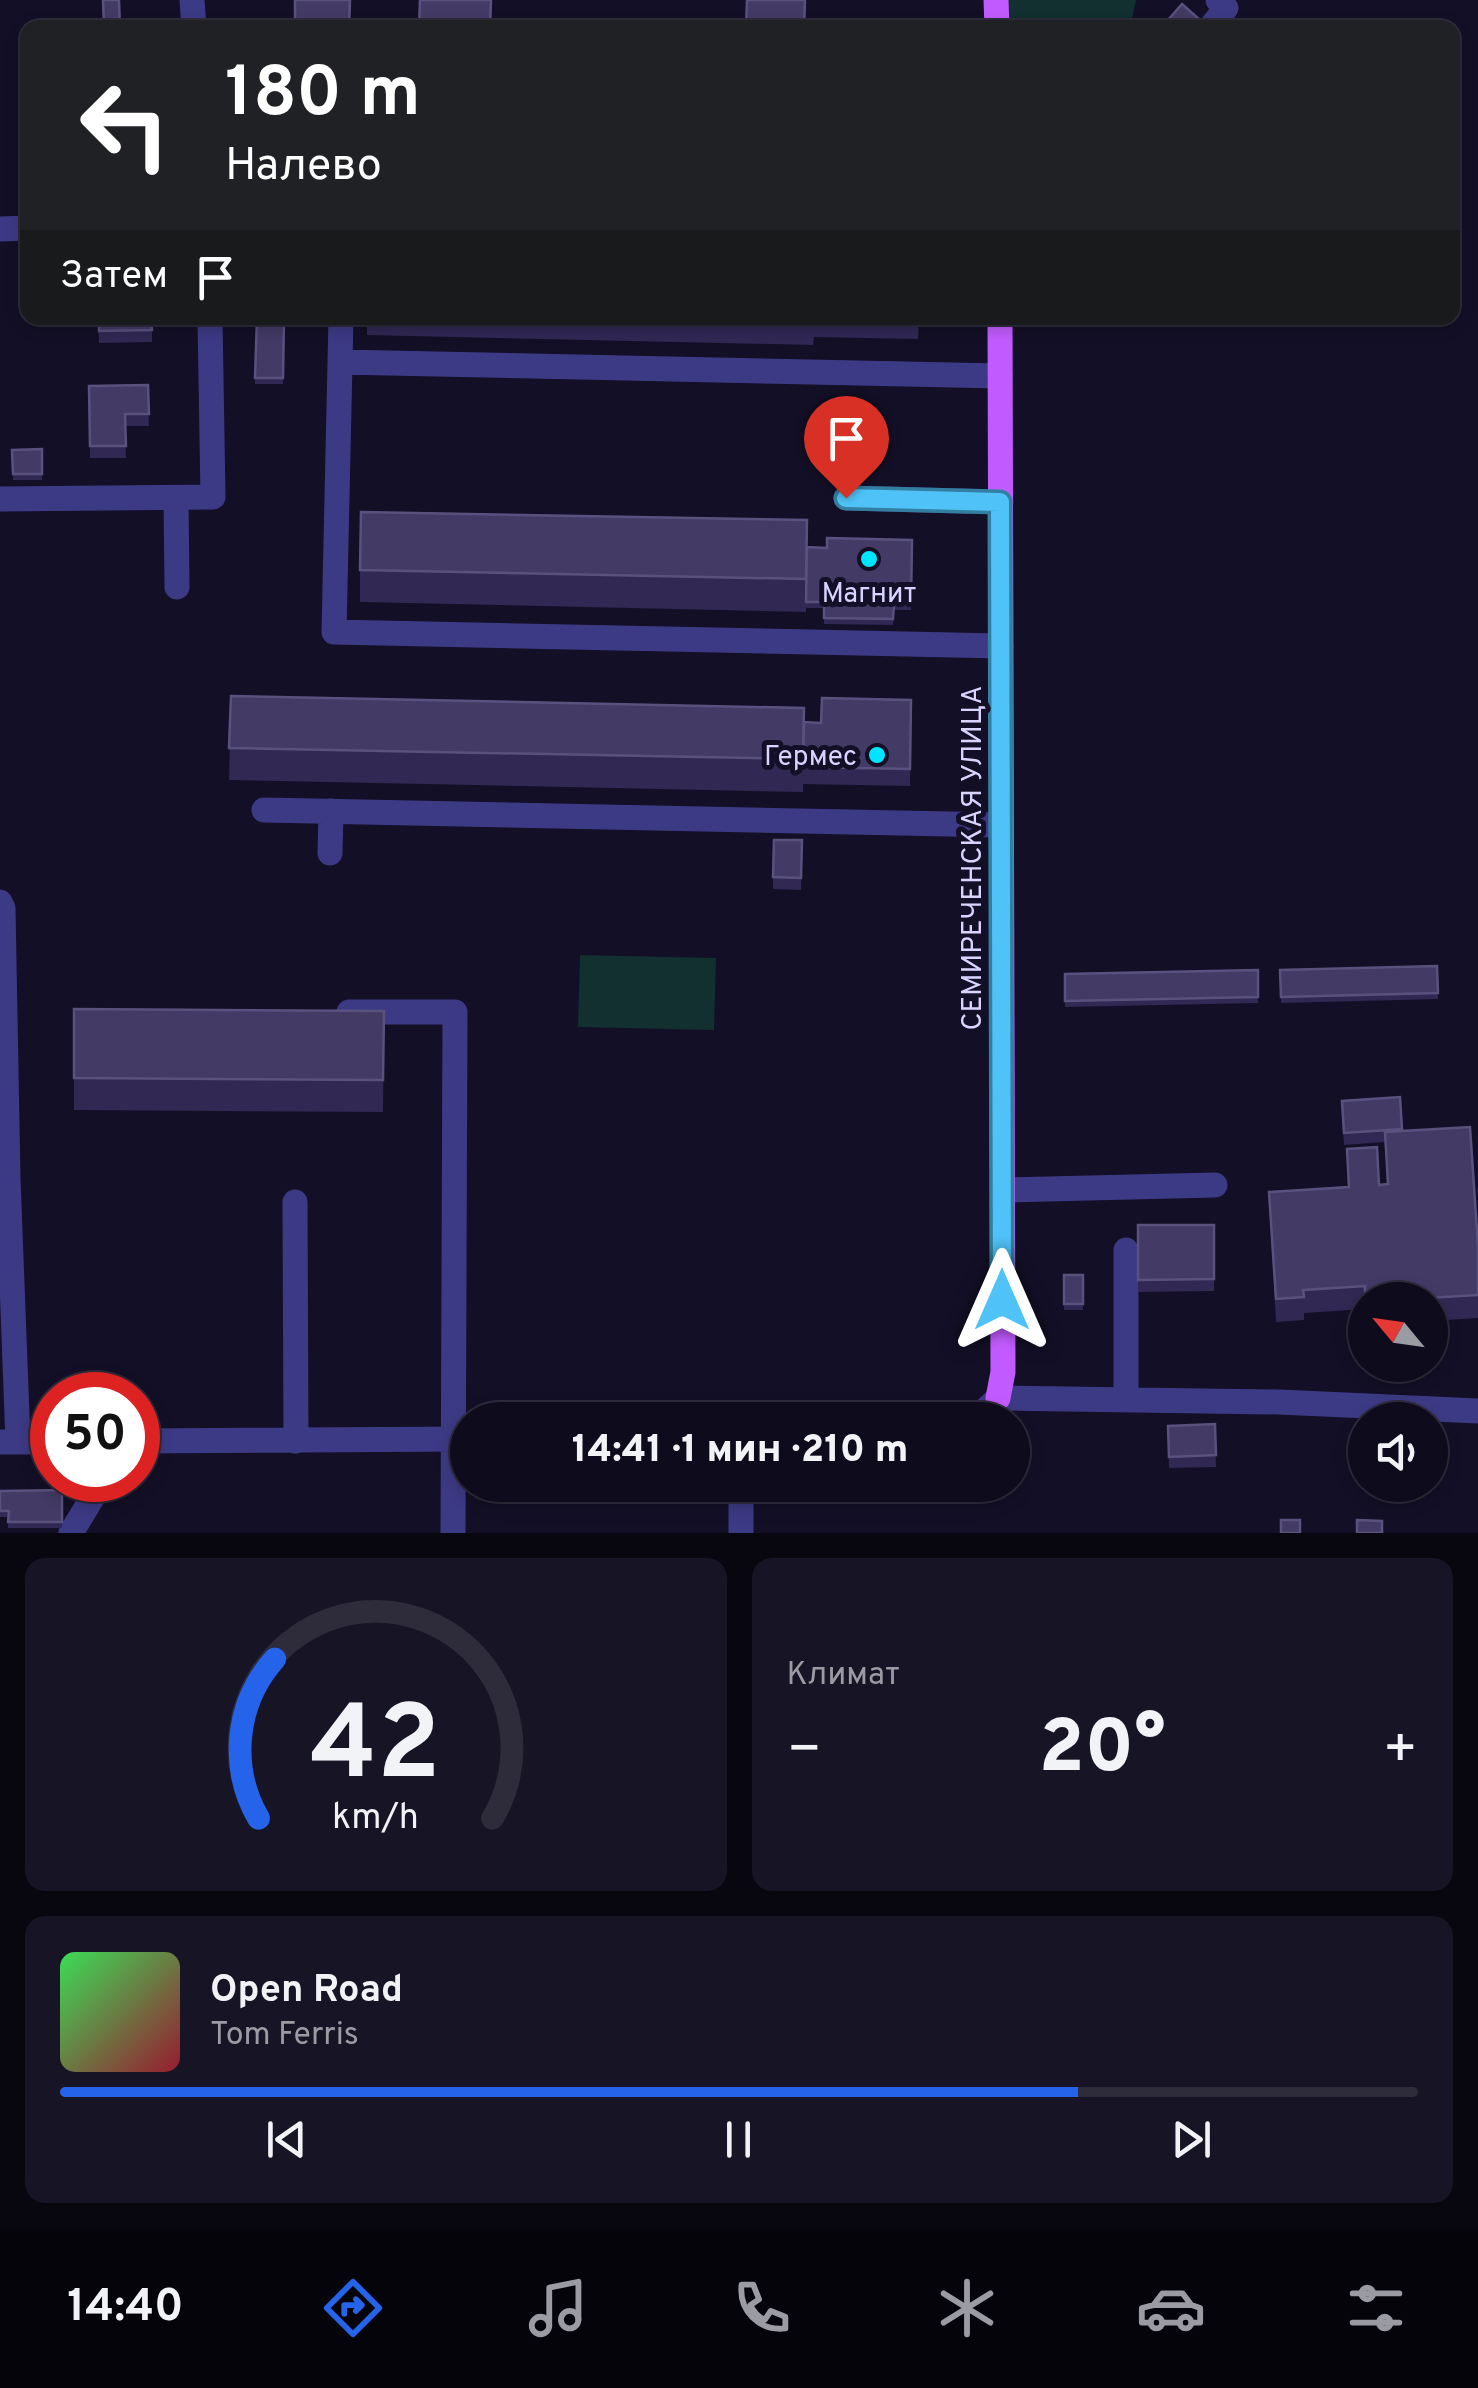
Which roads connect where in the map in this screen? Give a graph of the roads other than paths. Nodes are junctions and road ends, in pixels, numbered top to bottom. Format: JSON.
{"nodes":[{"id":1,"x":1218,"y":0,"type":"edge"},
{"id":2,"x":1216,"y":20,"type":"edge"},
{"id":3,"x":210,"y":325,"type":"edge"},
{"id":4,"x":341,"y":325,"type":"edge"},
{"id":5,"x":1000,"y":325,"type":"edge"},
{"id":6,"x":340,"y":362,"type":"junction"},
{"id":7,"x":1000,"y":376,"type":"junction"},
{"id":8,"x":176,"y":498,"type":"junction"},
{"id":9,"x":846,"y":498,"type":"dead end"},
{"id":10,"x":0,"y":499,"type":"edge"},
{"id":11,"x":1000,"y":502,"type":"junction"},
{"id":12,"x":177,"y":587,"type":"dead end"},
{"id":13,"x":1000,"y":646,"type":"junction"},
{"id":14,"x":264,"y":810,"type":"dead end"},
{"id":15,"x":331,"y":811,"type":"junction"},
{"id":16,"x":1001,"y":825,"type":"junction"},
{"id":17,"x":330,"y":853,"type":"dead end"},
{"id":18,"x":2,"y":905,"type":"edge"},
{"id":19,"x":317,"y":1012,"type":"edge"},
{"id":20,"x":4,"y":1178,"type":"edge"},
{"id":21,"x":1215,"y":1185,"type":"dead end"},
{"id":22,"x":1002,"y":1190,"type":"junction"},
{"id":23,"x":295,"y":1202,"type":"dead end"},
{"id":24,"x":1126,"y":1250,"type":"dead end"},
{"id":25,"x":998,"y":1398,"type":"junction"},
{"id":26,"x":1126,"y":1400,"type":"junction"},
{"id":27,"x":460,"y":1402,"type":"edge"},
{"id":28,"x":994,"y":1402,"type":"edge"},
{"id":29,"x":1478,"y":1411,"type":"edge"},
{"id":30,"x":450,"y":1439,"type":"edge"},
{"id":31,"x":160,"y":1440,"type":"edge"},
{"id":32,"x":296,"y":1440,"type":"junction"},
{"id":33,"x":9,"y":1442,"type":"edge"},
{"id":34,"x":90,"y":1502,"type":"edge"},
{"id":35,"x":456,"y":1502,"type":"edge"},
{"id":36,"x":741,"y":1502,"type":"edge"},
{"id":37,"x":71,"y":1533,"type":"edge"},
{"id":38,"x":454,"y":1533,"type":"edge"},
{"id":39,"x":741,"y":1533,"type":"edge"}],
"edges":[{"from":1,"to":2,"type":"street"},
{"from":3,"to":8,"type":"street"},
{"from":4,"to":6,"type":"street"},
{"from":5,"to":7,"type":"main road","name":"СЕМИРЕЧЕНСКАЯ УЛИЦА"},
{"from":6,"to":7,"type":"street"},
{"from":6,"to":13,"type":"street"},
{"from":7,"to":11,"type":"main road","name":"СЕМИРЕЧЕНСКАЯ УЛИЦА"},
{"from":8,"to":10,"type":"street"},
{"from":8,"to":12,"type":"street"},
{"from":9,"to":11,"type":"street"},
{"from":11,"to":13,"type":"main road","name":"СЕМИРЕЧЕНСКАЯ УЛИЦА"},
{"from":13,"to":16,"type":"main road","name":"СЕМИРЕЧЕНСКАЯ УЛИЦА"},
{"from":14,"to":15,"type":"street"},
{"from":15,"to":16,"type":"street"},
{"from":15,"to":17,"type":"street"},
{"from":16,"to":22,"type":"main road","name":"СЕМИРЕЧЕНСКАЯ УЛИЦА"},
{"from":18,"to":20,"type":"street"},
{"from":19,"to":27,"type":"street"},
{"from":20,"to":33,"type":"street"},
{"from":21,"to":22,"type":"street"},
{"from":22,"to":25,"type":"main road","name":"СЕМИРЕЧЕНСКАЯ УЛИЦА"},
{"from":23,"to":32,"type":"street"},
{"from":24,"to":26,"type":"street"},
{"from":25,"to":26,"type":"street"},
{"from":25,"to":28,"type":"street"},
{"from":26,"to":29,"type":"street"},
{"from":30,"to":32,"type":"street"},
{"from":31,"to":32,"type":"street"},
{"from":34,"to":37,"type":"street"},
{"from":35,"to":38,"type":"street"},
{"from":36,"to":39,"type":"street"}]}
